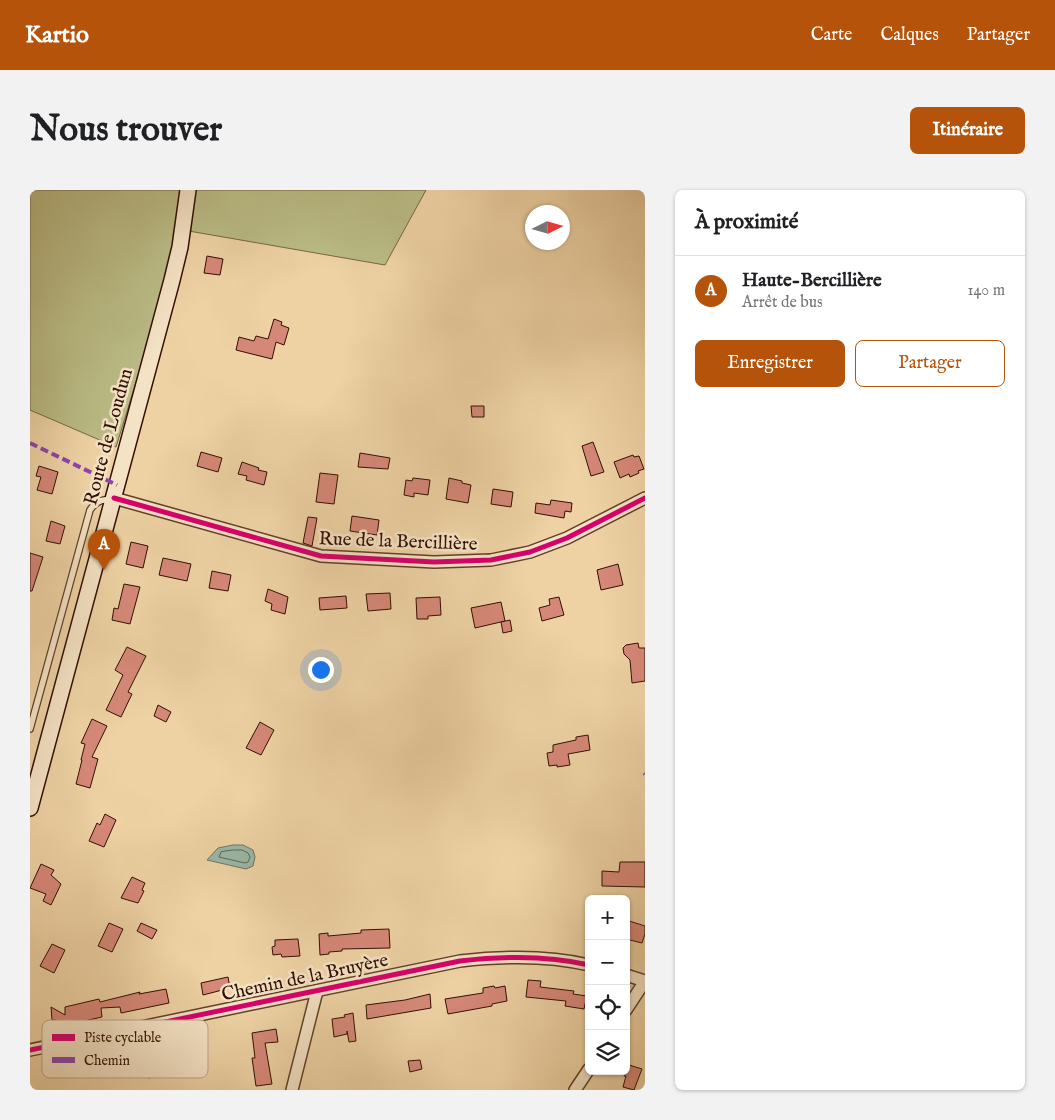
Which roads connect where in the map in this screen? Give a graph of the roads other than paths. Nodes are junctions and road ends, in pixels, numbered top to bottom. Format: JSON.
{"nodes":[{"id":1,"x":188,"y":190,"type":"edge"},
{"id":2,"x":114,"y":498,"type":"junction"},
{"id":3,"x":645,"y":498,"type":"edge"},
{"id":4,"x":30,"y":729,"type":"edge"},
{"id":5,"x":30,"y":808,"type":"edge"},
{"id":6,"x":585,"y":963,"type":"edge"},
{"id":7,"x":630,"y":976,"type":"edge"},
{"id":8,"x":645,"y":981,"type":"edge"},
{"id":9,"x":317,"y":991,"type":"junction"},
{"id":10,"x":630,"y":1004,"type":"edge"},
{"id":11,"x":176,"y":1020,"type":"edge"},
{"id":12,"x":585,"y":1075,"type":"edge"},
{"id":13,"x":292,"y":1090,"type":"edge"},
{"id":14,"x":576,"y":1090,"type":"edge"}],
"edges":[{"from":1,"to":2,"type":"main road","name":"Route de Loudun"},
{"from":2,"to":3,"type":"street","name":"Rue de la Bercillière"},
{"from":2,"to":4,"type":"lane"},
{"from":2,"to":5,"type":"main road","name":"Route de Loudun"},
{"from":6,"to":9,"type":"street","name":"Chemin de la Bruyère"},
{"from":7,"to":8,"type":"street"},
{"from":8,"to":10,"type":"street"},
{"from":9,"to":11,"type":"street","name":"Chemin de la Bruyère"},
{"from":9,"to":13,"type":"street"},
{"from":12,"to":14,"type":"street"}]}
